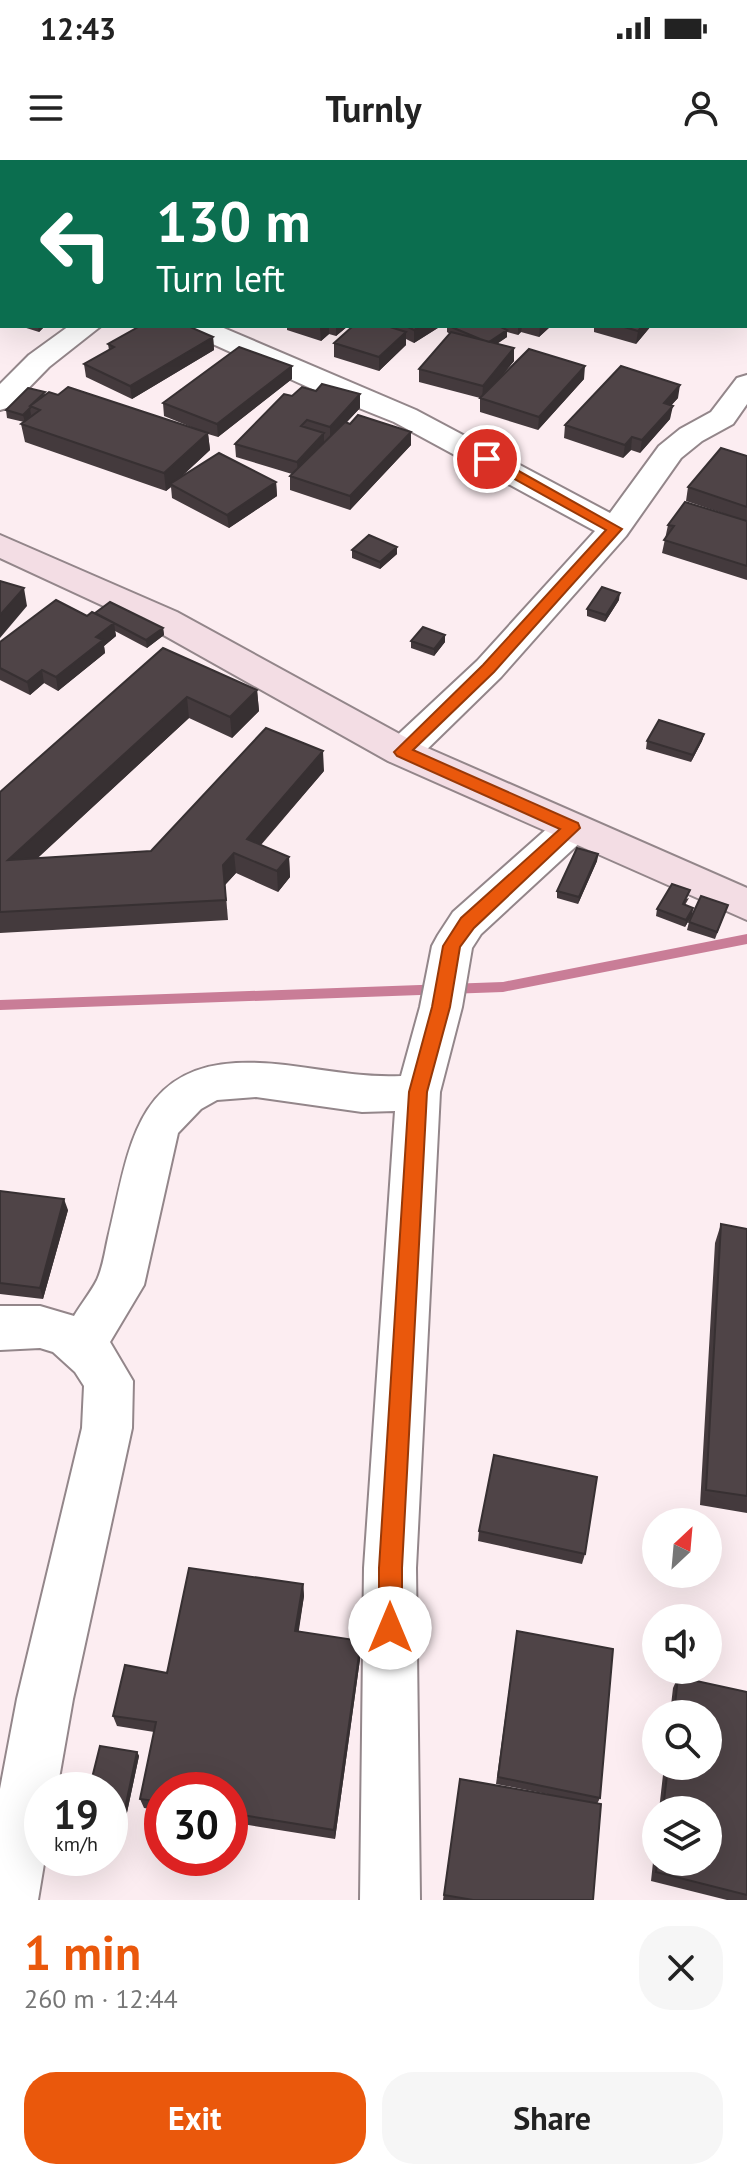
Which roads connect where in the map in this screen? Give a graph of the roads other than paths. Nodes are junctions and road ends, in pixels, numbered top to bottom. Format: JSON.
{"nodes":[{"id":1,"x":84,"y":328,"type":"edge"},
{"id":2,"x":200,"y":328,"type":"edge"},
{"id":3,"x":745,"y":391,"type":"edge"},
{"id":4,"x":0,"y":401,"type":"edge"},
{"id":5,"x":615,"y":529,"type":"junction"},
{"id":6,"x":0,"y":545,"type":"edge"},
{"id":7,"x":402,"y":752,"type":"junction"},
{"id":8,"x":572,"y":828,"type":"junction"},
{"id":9,"x":744,"y":899,"type":"edge"},
{"id":10,"x":418,"y":1092,"type":"junction"},
{"id":11,"x":0,"y":1328,"type":"edge"},
{"id":12,"x":81,"y":1346,"type":"junction"},
{"id":13,"x":8,"y":1900,"type":"edge"},
{"id":14,"x":390,"y":1900,"type":"edge"}],
"edges":[{"from":1,"to":4,"type":"street"},
{"from":2,"to":5,"type":"street"},
{"from":3,"to":5,"type":"street"},
{"from":5,"to":7,"type":"street"},
{"from":6,"to":7,"type":"street"},
{"from":7,"to":8,"type":"street"},
{"from":8,"to":9,"type":"street"},
{"from":8,"to":10,"type":"street"},
{"from":10,"to":12,"type":"street"},
{"from":10,"to":14,"type":"street"},
{"from":11,"to":12,"type":"street"},
{"from":12,"to":13,"type":"street"}]}
